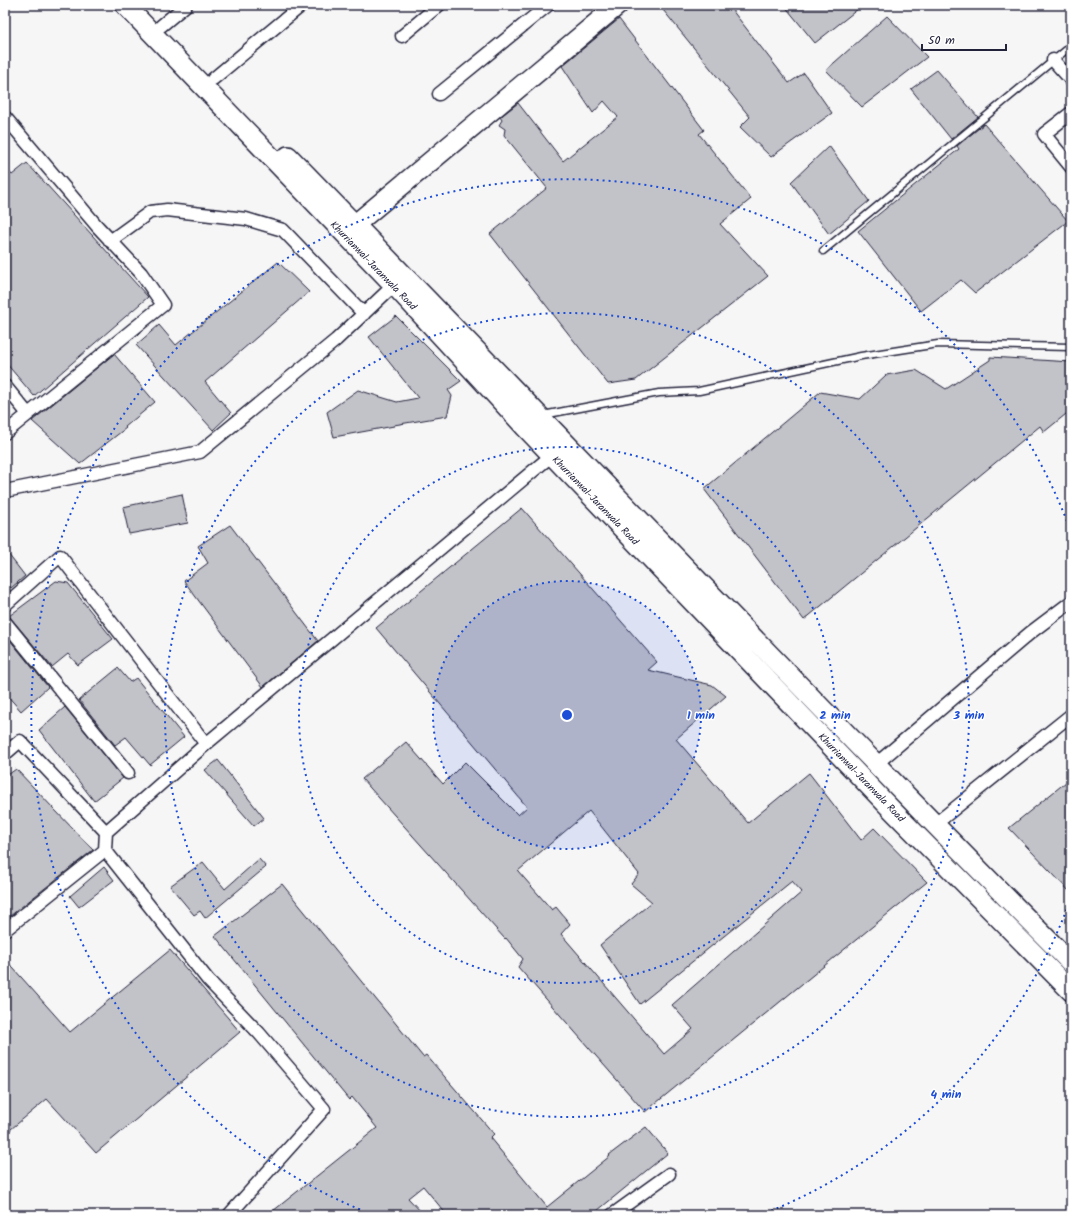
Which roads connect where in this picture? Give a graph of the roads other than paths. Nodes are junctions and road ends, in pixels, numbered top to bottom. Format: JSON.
{"nodes":[{"id":1,"x":125,"y":5,"type":"edge"},
{"id":2,"x":141,"y":5,"type":"edge"},
{"id":3,"x":186,"y":5,"type":"edge"},
{"id":4,"x":302,"y":5,"type":"edge"},
{"id":5,"x":439,"y":5,"type":"edge"},
{"id":6,"x":548,"y":5,"type":"edge"},
{"id":7,"x":618,"y":5,"type":"edge"},
{"id":8,"x":161,"y":26,"type":"junction"},
{"id":9,"x":402,"y":36,"type":"dead end"},
{"id":10,"x":1071,"y":46,"type":"edge"},
{"id":11,"x":1053,"y":60,"type":"junction"},
{"id":12,"x":213,"y":79,"type":"junction"},
{"id":13,"x":1071,"y":80,"type":"edge"},
{"id":14,"x":439,"y":94,"type":"dead end"},
{"id":15,"x":1071,"y":113,"type":"edge"},
{"id":16,"x":5,"y":117,"type":"edge"},
{"id":17,"x":1071,"y":167,"type":"edge"},
{"id":18,"x":349,"y":229,"type":"junction"},
{"id":19,"x":110,"y":241,"type":"junction"},
{"id":20,"x":823,"y":251,"type":"dead end"},
{"id":21,"x":394,"y":285,"type":"junction"},
{"id":22,"x":364,"y":314,"type":"junction"},
{"id":23,"x":1071,"y":347,"type":"edge"},
{"id":24,"x":5,"y":386,"type":"edge"},
{"id":25,"x":28,"y":414,"type":"junction"},
{"id":26,"x":540,"y":415,"type":"junction"},
{"id":27,"x":5,"y":432,"type":"edge"},
{"id":28,"x":560,"y":449,"type":"junction"},
{"id":29,"x":5,"y":492,"type":"edge"},
{"id":30,"x":1071,"y":602,"type":"edge"},
{"id":31,"x":5,"y":605,"type":"edge"},
{"id":32,"x":5,"y":622,"type":"edge"},
{"id":33,"x":1071,"y":714,"type":"edge"},
{"id":34,"x":206,"y":744,"type":"junction"},
{"id":35,"x":5,"y":754,"type":"edge"},
{"id":36,"x":875,"y":764,"type":"junction"},
{"id":37,"x":128,"y":773,"type":"dead end"},
{"id":38,"x":934,"y":825,"type":"junction"},
{"id":39,"x":106,"y":832,"type":"junction"},
{"id":40,"x":105,"y":850,"type":"junction"},
{"id":41,"x":5,"y":930,"type":"edge"},
{"id":42,"x":1071,"y":963,"type":"edge"},
{"id":43,"x":1071,"y":991,"type":"edge"},
{"id":44,"x":669,"y":1174,"type":"dead end"},
{"id":45,"x":229,"y":1215,"type":"edge"},
{"id":46,"x":612,"y":1215,"type":"edge"}],
"edges":[{"from":1,"to":18,"type":"main road","name":"Khurrianwal-Jaranwala Road"},
{"from":2,"to":8,"type":"main road","name":"Khurrianwal-Jaranwala Road"},
{"from":3,"to":8,"type":"street"},
{"from":4,"to":12,"type":"street"},
{"from":5,"to":9,"type":"street"},
{"from":6,"to":14,"type":"street"},
{"from":7,"to":18,"type":"main road"},
{"from":8,"to":12,"type":"main road","name":"Khurrianwal-Jaranwala Road"},
{"from":10,"to":11,"type":"lane"},
{"from":11,"to":13,"type":"street"},
{"from":11,"to":20,"type":"lane"},
{"from":12,"to":18,"type":"main road","name":"Khurrianwal-Jaranwala Road"},
{"from":15,"to":17,"type":"street"},
{"from":16,"to":19,"type":"street"},
{"from":18,"to":21,"type":"main road","name":"Khurrianwal-Jaranwala Road"},
{"from":18,"to":26,"type":"main road","name":"Khurrianwal-Jaranwala Road"},
{"from":19,"to":22,"type":"street"},
{"from":19,"to":25,"type":"street"},
{"from":21,"to":22,"type":"street"},
{"from":21,"to":28,"type":"main road","name":"Khurrianwal-Jaranwala Road"},
{"from":22,"to":29,"type":"street"},
{"from":23,"to":26,"type":"lane"},
{"from":24,"to":25,"type":"street"},
{"from":25,"to":27,"type":"street"},
{"from":26,"to":28,"type":"main road","name":"Khurrianwal-Jaranwala Road"},
{"from":28,"to":34,"type":"street"},
{"from":28,"to":36,"type":"main road","name":"Khurrianwal-Jaranwala Road"},
{"from":28,"to":43,"type":"main road","name":"Khurrianwal-Jaranwala Road"},
{"from":30,"to":36,"type":"street"},
{"from":31,"to":34,"type":"street"},
{"from":32,"to":37,"type":"street"},
{"from":33,"to":38,"type":"street"},
{"from":34,"to":39,"type":"street"},
{"from":35,"to":39,"type":"street"},
{"from":36,"to":38,"type":"main road","name":"Khurrianwal-Jaranwala Road"},
{"from":38,"to":42,"type":"main road","name":"Khurrianwal-Jaranwala Road"},
{"from":39,"to":40,"type":"street"},
{"from":40,"to":41,"type":"street"},
{"from":40,"to":45,"type":"street"},
{"from":44,"to":46,"type":"street"}]}
